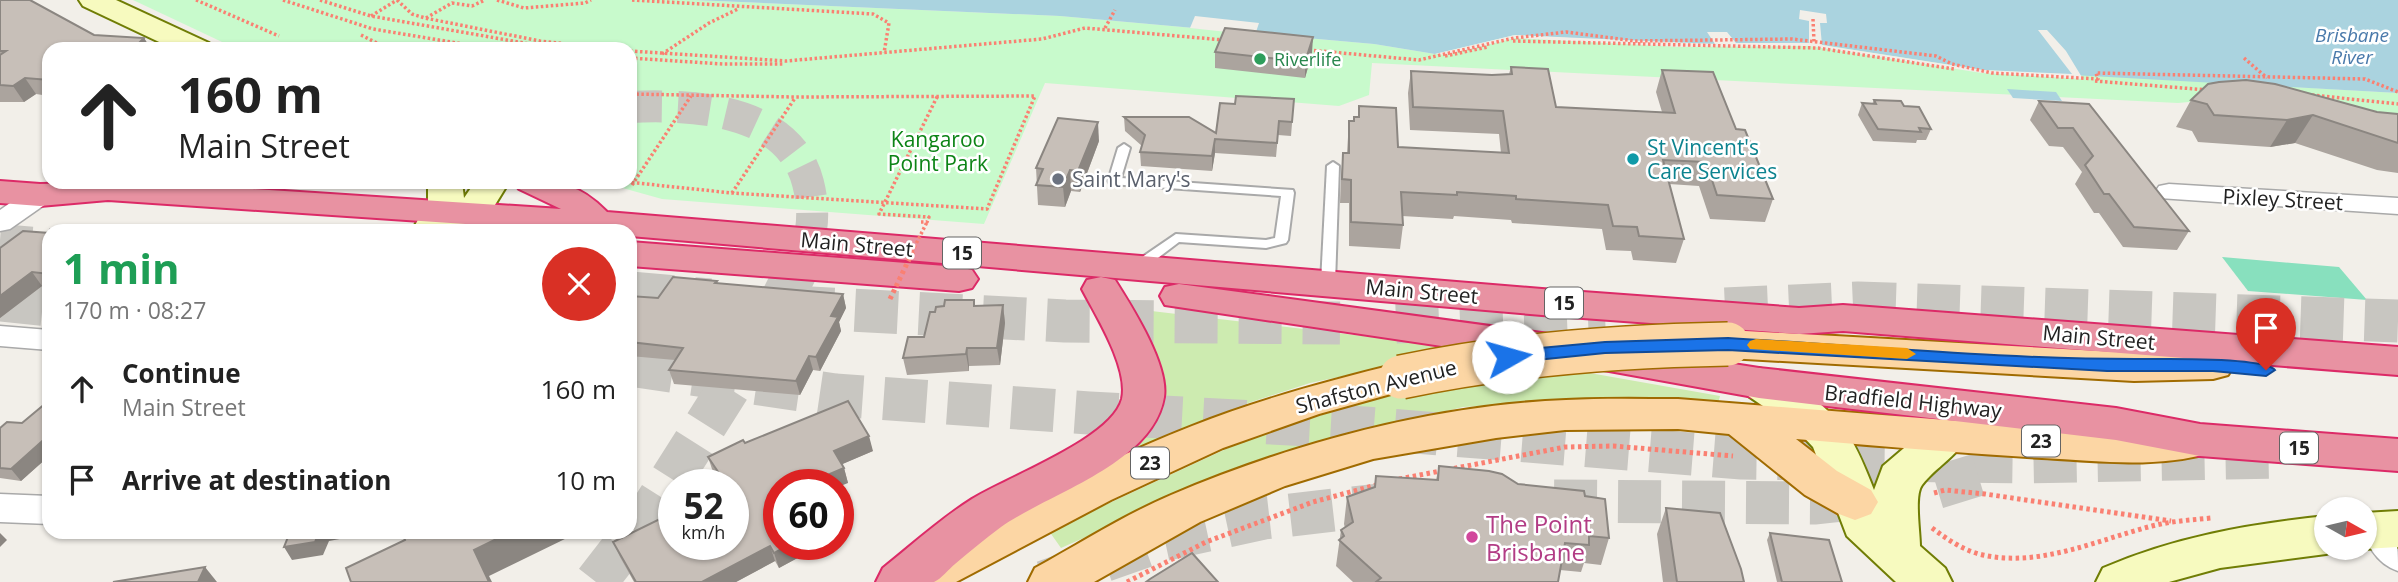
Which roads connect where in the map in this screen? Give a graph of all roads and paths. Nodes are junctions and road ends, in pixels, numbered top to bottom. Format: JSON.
{"nodes":[{"id":1,"x":93,"y":0,"type":"edge"},
{"id":2,"x":196,"y":0,"type":"edge"},
{"id":3,"x":283,"y":0,"type":"edge"},
{"id":4,"x":320,"y":0,"type":"edge"},
{"id":5,"x":397,"y":0,"type":"edge"},
{"id":6,"x":485,"y":0,"type":"edge"},
{"id":7,"x":497,"y":0,"type":"edge"},
{"id":8,"x":591,"y":0,"type":"edge"},
{"id":9,"x":632,"y":0,"type":"edge"},
{"id":10,"x":740,"y":8,"type":"junction"},
{"id":11,"x":1115,"y":10,"type":"dead end"},
{"id":12,"x":371,"y":16,"type":"junction"},
{"id":13,"x":425,"y":18,"type":"junction"},
{"id":14,"x":1813,"y":19,"type":"dead end"},
{"id":15,"x":373,"y":29,"type":"junction"},
{"id":16,"x":1104,"y":29,"type":"junction"},
{"id":17,"x":279,"y":36,"type":"dead end"},
{"id":18,"x":521,"y":37,"type":"junction"},
{"id":19,"x":1214,"y":39,"type":"junction"},
{"id":20,"x":1228,"y":41,"type":"edge"},
{"id":21,"x":183,"y":42,"type":"edge"},
{"id":22,"x":375,"y":42,"type":"edge"},
{"id":23,"x":452,"y":42,"type":"edge"},
{"id":24,"x":509,"y":42,"type":"edge"},
{"id":25,"x":515,"y":42,"type":"edge"},
{"id":26,"x":558,"y":42,"type":"edge"},
{"id":27,"x":1814,"y":42,"type":"junction"},
{"id":28,"x":1210,"y":47,"type":"dead end"},
{"id":29,"x":939,"y":49,"type":"junction"},
{"id":30,"x":1297,"y":49,"type":"edge"},
{"id":31,"x":637,"y":52,"type":"edge"},
{"id":32,"x":884,"y":53,"type":"junction"},
{"id":33,"x":661,"y":55,"type":"junction"},
{"id":34,"x":637,"y":58,"type":"edge"},
{"id":35,"x":2244,"y":58,"type":"dead end"},
{"id":36,"x":1419,"y":60,"type":"junction"},
{"id":37,"x":2268,"y":78,"type":"junction"},
{"id":38,"x":2209,"y":90,"type":"edge"},
{"id":39,"x":2398,"y":92,"type":"edge"},
{"id":40,"x":637,"y":94,"type":"edge"},
{"id":41,"x":2301,"y":94,"type":"edge"},
{"id":42,"x":691,"y":95,"type":"junction"},
{"id":43,"x":938,"y":95,"type":"junction"},
{"id":44,"x":795,"y":97,"type":"junction"},
{"id":45,"x":2397,"y":104,"type":"edge"},
{"id":46,"x":1124,"y":148,"type":"dead end"},
{"id":47,"x":1334,"y":166,"type":"dead end"},
{"id":48,"x":637,"y":177,"type":"edge"},
{"id":49,"x":637,"y":185,"type":"edge"},
{"id":50,"x":483,"y":189,"type":"edge"},
{"id":51,"x":546,"y":189,"type":"edge"},
{"id":52,"x":0,"y":192,"type":"edge"},
{"id":53,"x":2169,"y":192,"type":"dead end"},
{"id":54,"x":732,"y":193,"type":"junction"},
{"id":55,"x":40,"y":195,"type":"junction"},
{"id":56,"x":886,"y":202,"type":"junction"},
{"id":57,"x":2398,"y":206,"type":"edge"},
{"id":58,"x":450,"y":214,"type":"edge"},
{"id":59,"x":596,"y":222,"type":"junction"},
{"id":60,"x":0,"y":223,"type":"edge"},
{"id":61,"x":247,"y":224,"type":"edge"},
{"id":62,"x":615,"y":224,"type":"edge"},
{"id":63,"x":637,"y":226,"type":"edge"},
{"id":64,"x":637,"y":254,"type":"edge"},
{"id":65,"x":1119,"y":278,"type":"junction"},
{"id":66,"x":1328,"y":283,"type":"junction"},
{"id":67,"x":890,"y":299,"type":"dead end"},
{"id":68,"x":1799,"y":321,"type":"junction"},
{"id":69,"x":0,"y":336,"type":"edge"},
{"id":70,"x":42,"y":339,"type":"edge"},
{"id":71,"x":1513,"y":341,"type":"joint"},
{"id":72,"x":2398,"y":360,"type":"edge"},
{"id":73,"x":2213,"y":365,"type":"junction"},
{"id":74,"x":2398,"y":382,"type":"edge"},
{"id":75,"x":1744,"y":419,"type":"junction"},
{"id":76,"x":1818,"y":424,"type":"junction"},
{"id":77,"x":1946,"y":436,"type":"junction"},
{"id":78,"x":2200,"y":440,"type":"junction"},
{"id":79,"x":2398,"y":455,"type":"edge"},
{"id":80,"x":1854,"y":502,"type":"junction"},
{"id":81,"x":1927,"y":502,"type":"dead end"},
{"id":82,"x":0,"y":508,"type":"edge"},
{"id":83,"x":42,"y":510,"type":"edge"},
{"id":84,"x":2219,"y":517,"type":"dead end"},
{"id":85,"x":2174,"y":521,"type":"junction"},
{"id":86,"x":2314,"y":523,"type":"edge"},
{"id":87,"x":1917,"y":553,"type":"edge"},
{"id":88,"x":900,"y":582,"type":"edge"},
{"id":89,"x":912,"y":582,"type":"edge"},
{"id":90,"x":1052,"y":582,"type":"edge"},
{"id":91,"x":1127,"y":582,"type":"edge"},
{"id":92,"x":2120,"y":582,"type":"edge"}],
"edges":[{"from":1,"to":21,"type":"street"},
{"from":2,"to":17,"type":"path"},
{"from":3,"to":15,"type":"path"},
{"from":4,"to":12,"type":"path"},
{"from":5,"to":12,"type":"path"},
{"from":5,"to":13,"type":"path"},
{"from":6,"to":13,"type":"path"},
{"from":7,"to":8,"type":"path"},
{"from":9,"to":10,"type":"path"},
{"from":10,"to":32,"type":"path"},
{"from":10,"to":33,"type":"path"},
{"from":11,"to":16,"type":"path"},
{"from":12,"to":24,"type":"path"},
{"from":13,"to":18,"type":"path"},
{"from":14,"to":27,"type":"path"},
{"from":15,"to":22,"type":"path"},
{"from":15,"to":23,"type":"path"},
{"from":16,"to":19,"type":"path"},
{"from":16,"to":29,"type":"path"},
{"from":18,"to":25,"type":"path"},
{"from":18,"to":26,"type":"path"},
{"from":19,"to":20,"type":"path"},
{"from":19,"to":28,"type":"path"},
{"from":27,"to":36,"type":"path"},
{"from":27,"to":37,"type":"path"},
{"from":29,"to":32,"type":"path"},
{"from":29,"to":34,"type":"path"},
{"from":30,"to":36,"type":"path"},
{"from":31,"to":33,"type":"path"},
{"from":32,"to":33,"type":"path"},
{"from":35,"to":37,"type":"path"},
{"from":36,"to":38,"type":"path"},
{"from":37,"to":39,"type":"path"},
{"from":40,"to":42,"type":"path"},
{"from":41,"to":45,"type":"path"},
{"from":42,"to":44,"type":"path"},
{"from":42,"to":48,"type":"path"},
{"from":43,"to":44,"type":"path"},
{"from":43,"to":56,"type":"path"},
{"from":43,"to":56,"type":"path"},
{"from":44,"to":54,"type":"path"},
{"from":46,"to":65,"type":"lane"},
{"from":47,"to":66,"type":"lane"},
{"from":49,"to":54,"type":"path"},
{"from":50,"to":58,"type":"street"},
{"from":51,"to":59,"type":"highway"},
{"from":52,"to":55,"type":"highway","name":"Main Street","number":"15"},
{"from":53,"to":57,"type":"street","name":"Pixley Street"},
{"from":54,"to":56,"type":"path"},
{"from":55,"to":58,"type":"highway","name":"Main Street","number":"15"},
{"from":55,"to":60,"type":"street"},
{"from":55,"to":61,"type":"highway","name":"Main Street","number":"15"},
{"from":56,"to":67,"type":"path","bridge":true},
{"from":58,"to":59,"type":"highway","name":"Main Street","number":"15"},
{"from":59,"to":62,"type":"highway","name":"Main Street","number":"15"},
{"from":63,"to":65,"type":"highway","name":"Main Street","number":"15"},
{"from":64,"to":65,"type":"highway","name":"Main Street","number":"15"},
{"from":65,"to":66,"type":"highway","name":"Main Street","number":"15"},
{"from":65,"to":71,"type":"highway","name":"Main Street","number":"15"},
{"from":65,"to":88,"type":"highway"},
{"from":66,"to":68,"type":"highway","name":"Main Street","number":"15"},
{"from":68,"to":72,"type":"highway","name":"Main Street","number":"15"},
{"from":68,"to":73,"type":"highway","name":"Main Street","number":"15"},
{"from":69,"to":70,"type":"street"},
{"from":71,"to":75,"type":"highway","name":"Bradfield Highway","number":"15"},
{"from":73,"to":74,"type":"highway","name":"Main Street","number":"15"},
{"from":73,"to":89,"type":"main road","name":"Shafston Avenue","number":"23","bridge":true},
{"from":75,"to":76,"type":"main road","number":"23"},
{"from":75,"to":78,"type":"highway","name":"Bradfield Highway","number":"15"},
{"from":75,"to":80,"type":"main road"},
{"from":75,"to":90,"type":"main road","number":"23"},
{"from":75,"to":91,"type":"path"},
{"from":76,"to":77,"type":"main road","number":"23"},
{"from":76,"to":80,"type":"street"},
{"from":77,"to":78,"type":"main road","number":"23"},
{"from":77,"to":87,"type":"street"},
{"from":78,"to":79,"type":"highway","name":"Bradfield Highway","number":"15"},
{"from":80,"to":87,"type":"street"},
{"from":81,"to":85,"type":"path"},
{"from":82,"to":83,"type":"street"},
{"from":84,"to":85,"type":"path"},
{"from":85,"to":87,"type":"path"},
{"from":86,"to":92,"type":"street"}]}
